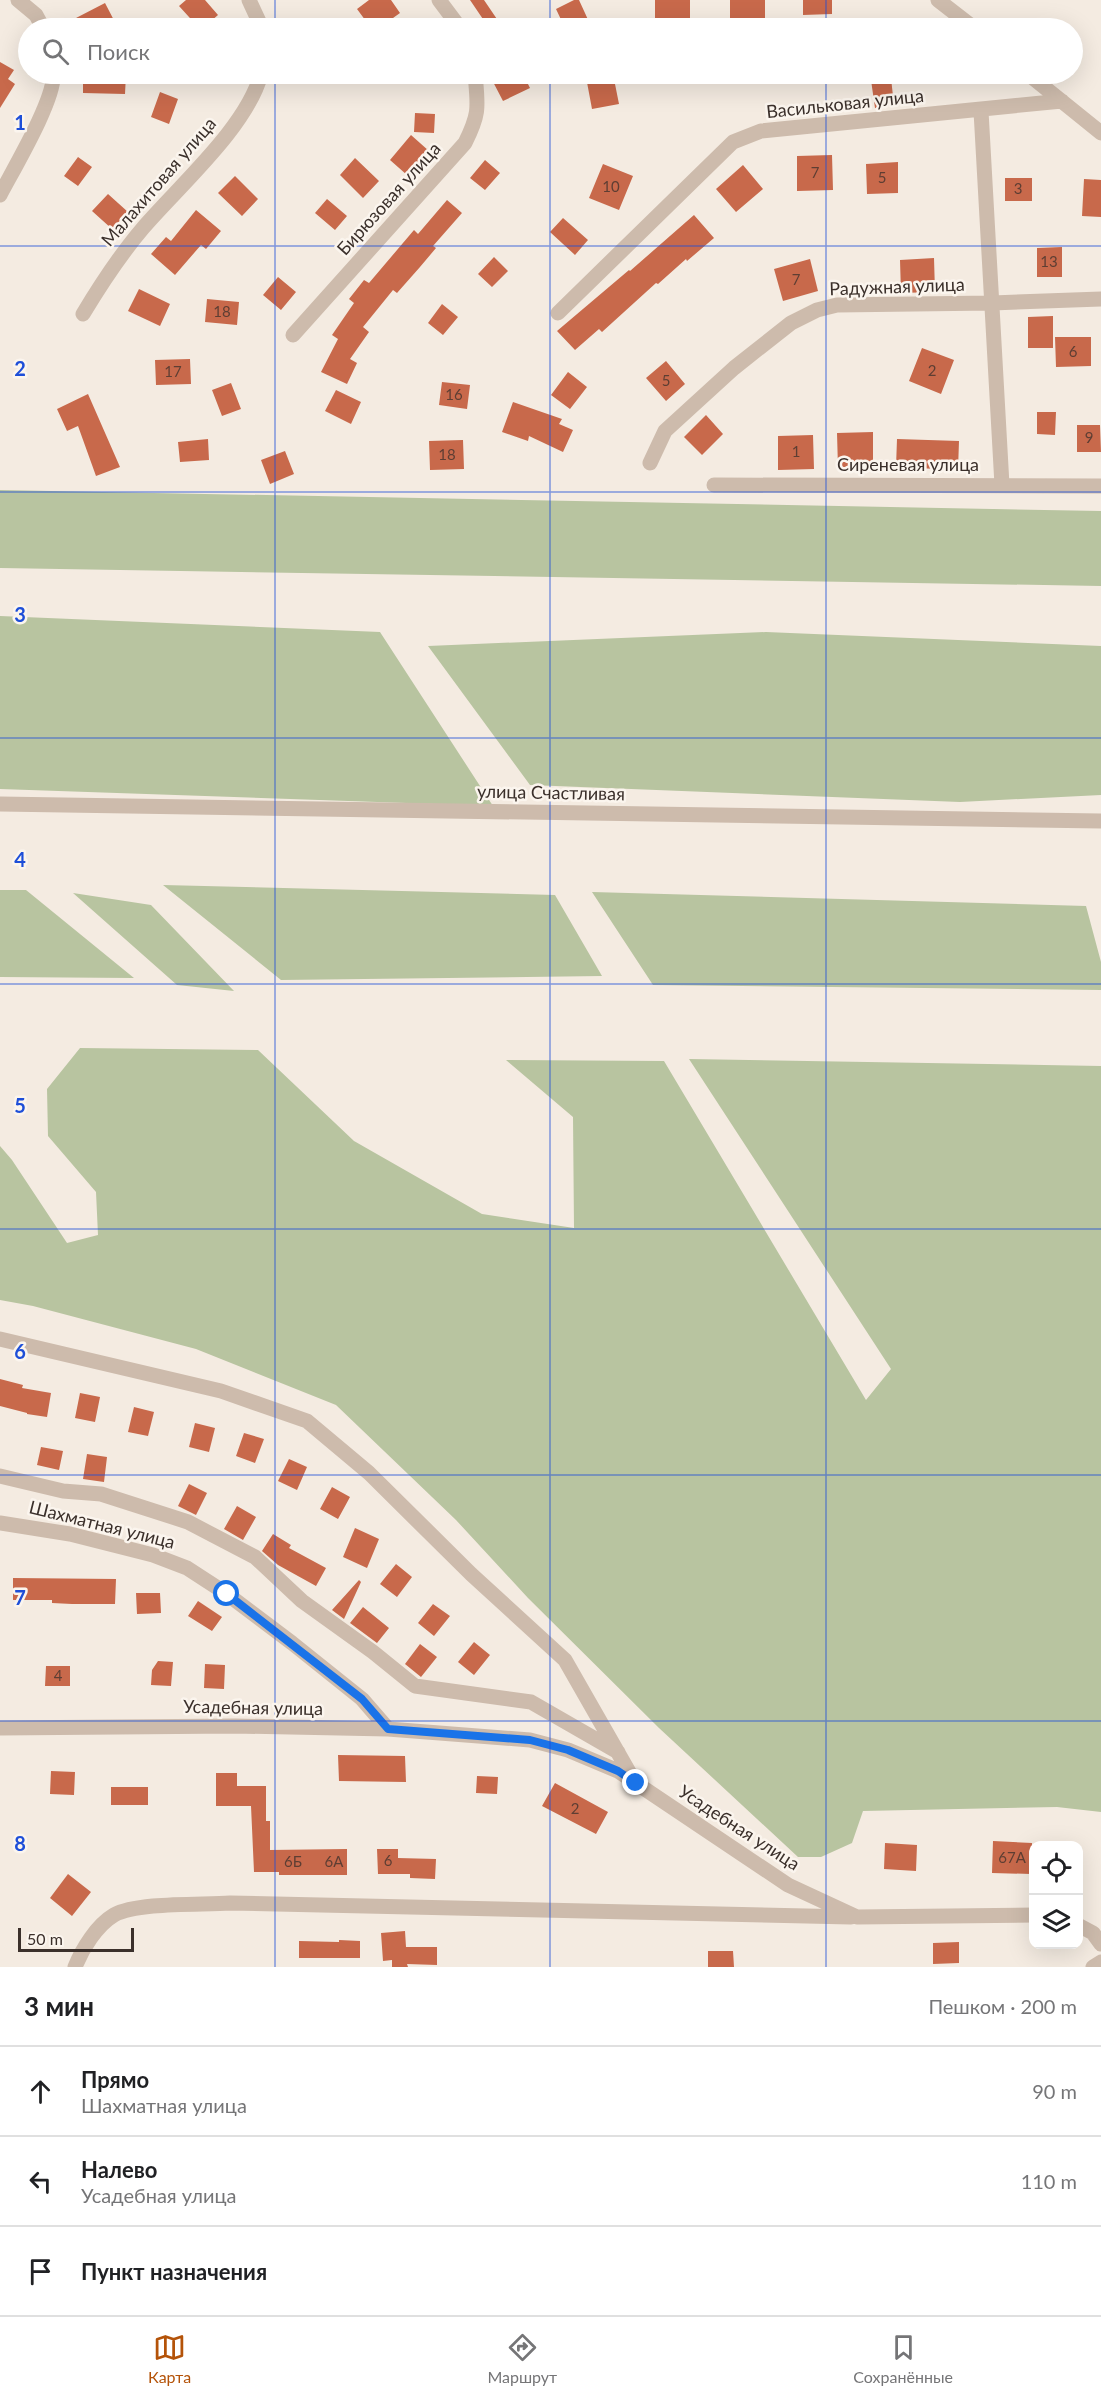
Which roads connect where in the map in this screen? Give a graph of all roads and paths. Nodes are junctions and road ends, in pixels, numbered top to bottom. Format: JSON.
{"nodes":[{"id":1,"x":18,"y":0,"type":"edge"},
{"id":2,"x":249,"y":0,"type":"edge"},
{"id":3,"x":439,"y":0,"type":"edge"},
{"id":4,"x":938,"y":0,"type":"edge"},
{"id":5,"x":38,"y":18,"type":"edge"},
{"id":6,"x":257,"y":18,"type":"edge"},
{"id":7,"x":452,"y":18,"type":"edge"},
{"id":8,"x":961,"y":18,"type":"edge"},
{"id":9,"x":53,"y":84,"type":"edge"},
{"id":10,"x":258,"y":84,"type":"edge"},
{"id":11,"x":476,"y":84,"type":"edge"},
{"id":12,"x":1041,"y":84,"type":"edge"},
{"id":13,"x":1062,"y":101,"type":"junction"},
{"id":14,"x":981,"y":111,"type":"junction"},
{"id":15,"x":1101,"y":133,"type":"edge"},
{"id":16,"x":0,"y":195,"type":"edge"},
{"id":17,"x":1101,"y":299,"type":"edge"},
{"id":18,"x":992,"y":303,"type":"junction"},
{"id":19,"x":558,"y":313,"type":"dead end"},
{"id":20,"x":83,"y":314,"type":"dead end"},
{"id":21,"x":293,"y":335,"type":"dead end"},
{"id":22,"x":650,"y":463,"type":"dead end"},
{"id":23,"x":714,"y":485,"type":"dead end"},
{"id":24,"x":1002,"y":485,"type":"junction"},
{"id":25,"x":1101,"y":486,"type":"edge"},
{"id":26,"x":0,"y":804,"type":"edge"},
{"id":27,"x":1101,"y":821,"type":"edge"},
{"id":28,"x":2,"y":1339,"type":"edge"},
{"id":29,"x":0,"y":1476,"type":"edge"},
{"id":30,"x":0,"y":1523,"type":"edge"},
{"id":31,"x":0,"y":1728,"type":"edge"},
{"id":32,"x":388,"y":1729,"type":"junction"},
{"id":33,"x":618,"y":1752,"type":"junction"},
{"id":34,"x":636,"y":1783,"type":"junction"},
{"id":35,"x":1029,"y":1915,"type":"edge"},
{"id":36,"x":857,"y":1917,"type":"junction"},
{"id":37,"x":1083,"y":1928,"type":"edge"},
{"id":38,"x":1101,"y":1944,"type":"edge"},
{"id":39,"x":1101,"y":1962,"type":"edge"},
{"id":40,"x":75,"y":1967,"type":"edge"},
{"id":41,"x":1093,"y":1967,"type":"edge"}],
"edges":[{"from":1,"to":5,"type":"street"},
{"from":2,"to":6,"type":"street"},
{"from":3,"to":7,"type":"street"},
{"from":4,"to":8,"type":"street"},
{"from":9,"to":16,"type":"street"},
{"from":10,"to":20,"type":"street","name":"Малахитовая улица"},
{"from":11,"to":21,"type":"street","name":"Бирюзовая улица"},
{"from":12,"to":13,"type":"street"},
{"from":13,"to":14,"type":"street","name":"Васильковая улица"},
{"from":13,"to":15,"type":"street"},
{"from":14,"to":18,"type":"street"},
{"from":14,"to":19,"type":"street","name":"Васильковая улица"},
{"from":17,"to":18,"type":"street","name":"Радужная улица"},
{"from":18,"to":22,"type":"street","name":"Радужная улица"},
{"from":18,"to":24,"type":"street"},
{"from":23,"to":24,"type":"street","name":"Сиреневая улица"},
{"from":24,"to":25,"type":"street","name":"Сиреневая улица"},
{"from":26,"to":27,"type":"street","name":"улица Счастливая"},
{"from":28,"to":33,"type":"street"},
{"from":29,"to":33,"type":"street"},
{"from":30,"to":32,"type":"street","name":"Шахматная улица"},
{"from":31,"to":32,"type":"street","name":"Усадебная улица"},
{"from":32,"to":34,"type":"street","name":"Усадебная улица"},
{"from":33,"to":34,"type":"street"},
{"from":34,"to":36,"type":"street","name":"Усадебная улица"},
{"from":35,"to":36,"type":"street","name":"Усадебная улица"},
{"from":36,"to":40,"type":"street"},
{"from":37,"to":38,"type":"street"},
{"from":39,"to":41,"type":"street"}]}
